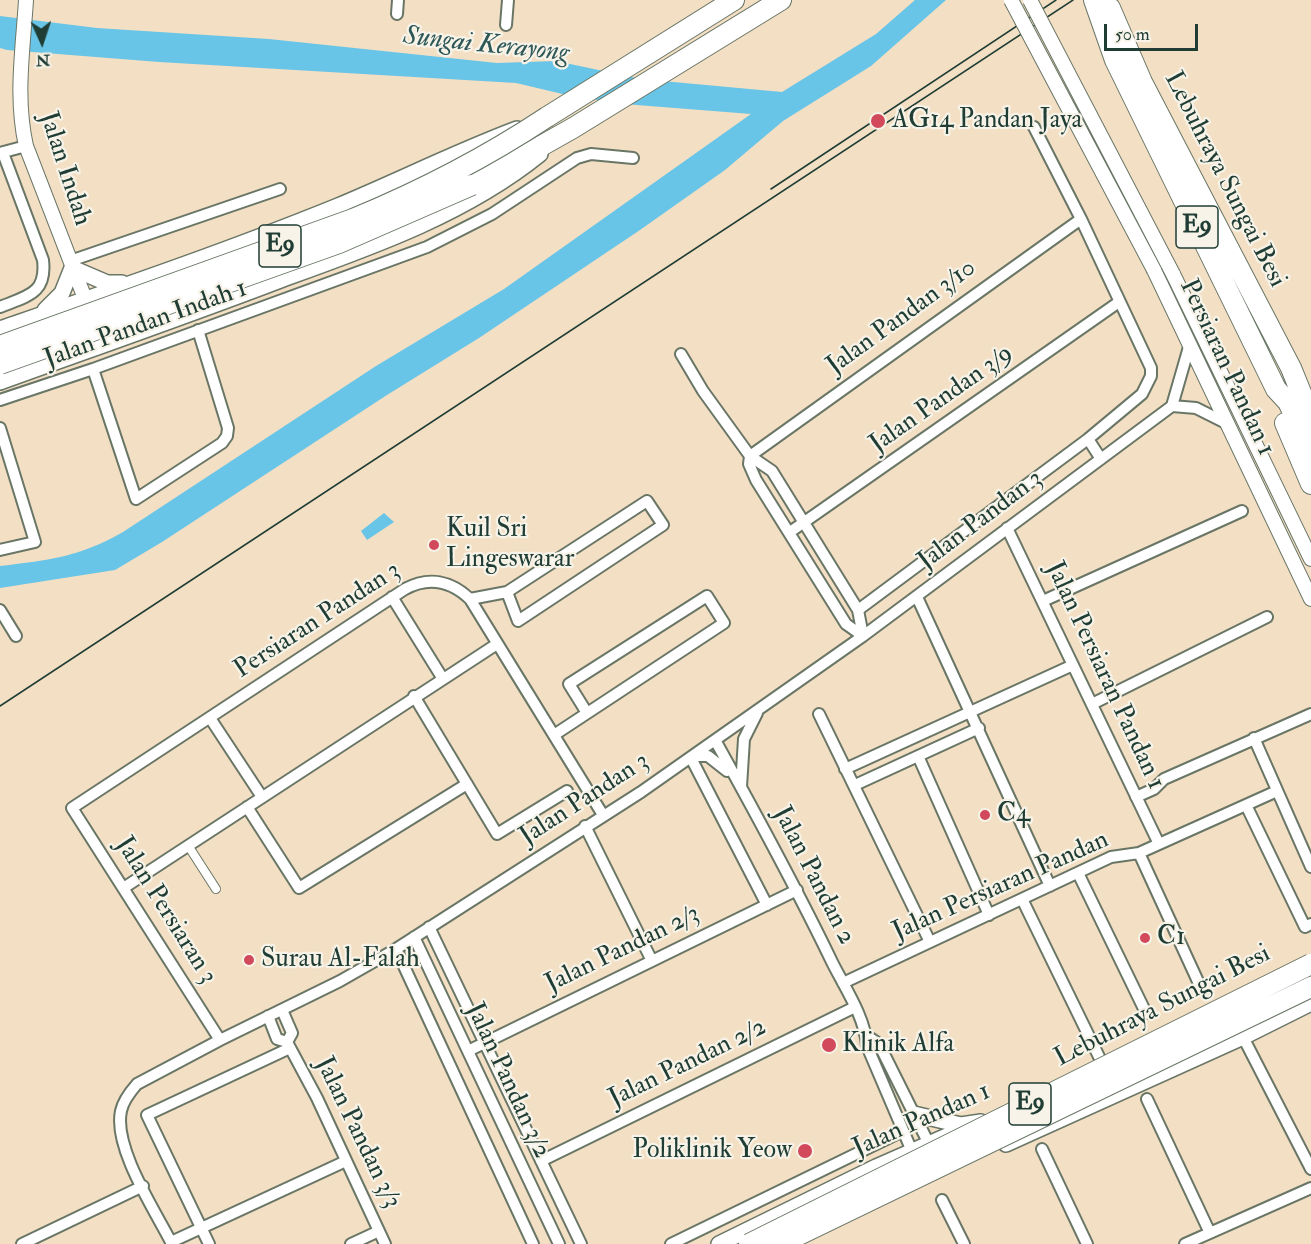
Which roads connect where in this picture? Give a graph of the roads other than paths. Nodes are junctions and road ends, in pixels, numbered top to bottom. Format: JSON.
{"nodes":[{"id":1,"x":26,"y":0,"type":"edge"},
{"id":2,"x":399,"y":0,"type":"edge"},
{"id":3,"x":508,"y":0,"type":"edge"},
{"id":4,"x":734,"y":0,"type":"edge"},
{"id":5,"x":781,"y":0,"type":"edge"},
{"id":6,"x":1011,"y":0,"type":"edge"},
{"id":7,"x":1030,"y":0,"type":"edge"},
{"id":8,"x":1094,"y":0,"type":"edge"},
{"id":9,"x":1108,"y":0,"type":"edge"},
{"id":10,"x":397,"y":14,"type":"dead end"},
{"id":11,"x":506,"y":25,"type":"dead end"},
{"id":12,"x":547,"y":117,"type":"junction"},
{"id":13,"x":575,"y":126,"type":"junction"},
{"id":14,"x":1034,"y":127,"type":"dead end"},
{"id":15,"x":26,"y":146,"type":"junction"},
{"id":16,"x":1,"y":153,"type":"edge"},
{"id":17,"x":633,"y":158,"type":"dead end"},
{"id":18,"x":280,"y":189,"type":"dead end"},
{"id":19,"x":1081,"y":219,"type":"junction"},
{"id":20,"x":333,"y":261,"type":"junction"},
{"id":21,"x":71,"y":264,"type":"junction"},
{"id":22,"x":340,"y":278,"type":"junction"},
{"id":23,"x":125,"y":284,"type":"junction"},
{"id":24,"x":84,"y":299,"type":"junction"},
{"id":25,"x":1119,"y":302,"type":"junction"},
{"id":26,"x":0,"y":307,"type":"edge"},
{"id":27,"x":39,"y":315,"type":"junction"},
{"id":28,"x":0,"y":329,"type":"edge"},
{"id":29,"x":198,"y":330,"type":"junction"},
{"id":30,"x":142,"y":331,"type":"junction"},
{"id":31,"x":102,"y":345,"type":"junction"},
{"id":32,"x":0,"y":346,"type":"edge"},
{"id":33,"x":1189,"y":347,"type":"junction"},
{"id":34,"x":681,"y":354,"type":"dead end"},
{"id":35,"x":57,"y":362,"type":"junction"},
{"id":36,"x":0,"y":364,"type":"edge"},
{"id":37,"x":1291,"y":368,"type":"junction"},
{"id":38,"x":93,"y":369,"type":"junction"},
{"id":39,"x":0,"y":382,"type":"edge"},
{"id":40,"x":1276,"y":389,"type":"junction"},
{"id":41,"x":1311,"y":393,"type":"edge"},
{"id":42,"x":0,"y":400,"type":"edge"},
{"id":43,"x":1172,"y":406,"type":"junction"},
{"id":44,"x":1311,"y":417,"type":"edge"},
{"id":45,"x":1224,"y":422,"type":"junction"},
{"id":46,"x":0,"y":428,"type":"edge"},
{"id":47,"x":1088,"y":439,"type":"junction"},
{"id":48,"x":1311,"y":448,"type":"edge"},
{"id":49,"x":750,"y":456,"type":"junction"},
{"id":50,"x":1101,"y":459,"type":"junction"},
{"id":51,"x":1311,"y":484,"type":"edge"},
{"id":52,"x":1242,"y":511,"type":"dead end"},
{"id":53,"x":804,"y":523,"type":"junction"},
{"id":54,"x":1007,"y":528,"type":"junction"},
{"id":55,"x":790,"y":532,"type":"junction"},
{"id":56,"x":0,"y":550,"type":"edge"},
{"id":57,"x":1311,"y":559,"type":"edge"},
{"id":58,"x":507,"y":592,"type":"junction"},
{"id":59,"x":392,"y":597,"type":"junction"},
{"id":60,"x":917,"y":597,"type":"junction"},
{"id":61,"x":1311,"y":598,"type":"edge"},
{"id":62,"x":470,"y":599,"type":"junction"},
{"id":63,"x":1043,"y":601,"type":"junction"},
{"id":64,"x":0,"y":610,"type":"edge"},
{"id":65,"x":858,"y":610,"type":"junction"},
{"id":66,"x":1267,"y":617,"type":"dead end"},
{"id":67,"x":16,"y":636,"type":"dead end"},
{"id":68,"x":864,"y":636,"type":"junction"},
{"id":69,"x":497,"y":644,"type":"junction"},
{"id":70,"x":1073,"y":664,"type":"junction"},
{"id":71,"x":443,"y":679,"type":"junction"},
{"id":72,"x":414,"y":696,"type":"junction"},
{"id":73,"x":1092,"y":704,"type":"junction"},
{"id":74,"x":760,"y":709,"type":"junction"},
{"id":75,"x":970,"y":711,"type":"junction"},
{"id":76,"x":587,"y":713,"type":"junction"},
{"id":77,"x":819,"y":714,"type":"dead end"},
{"id":78,"x":1311,"y":714,"type":"edge"},
{"id":79,"x":210,"y":718,"type":"junction"},
{"id":80,"x":979,"y":728,"type":"junction"},
{"id":81,"x":554,"y":735,"type":"junction"},
{"id":82,"x":1254,"y":738,"type":"junction"},
{"id":83,"x":715,"y":740,"type":"junction"},
{"id":84,"x":918,"y":756,"type":"junction"},
{"id":85,"x":692,"y":757,"type":"junction"},
{"id":86,"x":845,"y":769,"type":"junction"},
{"id":87,"x":466,"y":784,"type":"junction"},
{"id":88,"x":855,"y":785,"type":"junction"},
{"id":89,"x":741,"y":787,"type":"junction"},
{"id":90,"x":567,"y":790,"type":"dead end"},
{"id":91,"x":1277,"y":791,"type":"junction"},
{"id":92,"x":1136,"y":797,"type":"junction"},
{"id":93,"x":262,"y":798,"type":"junction"},
{"id":94,"x":1246,"y":805,"type":"junction"},
{"id":95,"x":247,"y":807,"type":"junction"},
{"id":96,"x":72,"y":808,"type":"joint"},
{"id":97,"x":603,"y":815,"type":"junction"},
{"id":98,"x":585,"y":826,"type":"junction"},
{"id":99,"x":1159,"y":844,"type":"junction"},
{"id":100,"x":1306,"y":844,"type":"edge"},
{"id":101,"x":189,"y":847,"type":"junction"},
{"id":102,"x":1139,"y":853,"type":"junction"},
{"id":103,"x":1311,"y":867,"type":"edge"},
{"id":104,"x":1078,"y":873,"type":"junction"},
{"id":105,"x":1050,"y":886,"type":"junction"},
{"id":106,"x":125,"y":887,"type":"junction"},
{"id":107,"x":216,"y":889,"type":"dead end"},
{"id":108,"x":797,"y":890,"type":"junction"},
{"id":109,"x":1022,"y":899,"type":"junction"},
{"id":110,"x":767,"y":905,"type":"junction"},
{"id":111,"x":989,"y":915,"type":"junction"},
{"id":112,"x":1311,"y":924,"type":"edge"},
{"id":113,"x":429,"y":927,"type":"junction"},
{"id":114,"x":414,"y":937,"type":"junction"},
{"id":115,"x":930,"y":942,"type":"junction"},
{"id":116,"x":396,"y":949,"type":"junction"},
{"id":117,"x":652,"y":961,"type":"junction"},
{"id":118,"x":1311,"y":964,"type":"edge"},
{"id":119,"x":1311,"y":973,"type":"edge"},
{"id":120,"x":843,"y":983,"type":"junction"},
{"id":121,"x":1311,"y":987,"type":"edge"},
{"id":122,"x":1202,"y":988,"type":"dead end"},
{"id":123,"x":1311,"y":1003,"type":"edge"},
{"id":124,"x":855,"y":1006,"type":"junction"},
{"id":125,"x":282,"y":1010,"type":"junction"},
{"id":126,"x":1146,"y":1012,"type":"dead end"},
{"id":127,"x":268,"y":1016,"type":"junction"},
{"id":128,"x":866,"y":1035,"type":"junction"},
{"id":129,"x":1243,"y":1037,"type":"junction"},
{"id":130,"x":220,"y":1040,"type":"junction"},
{"id":131,"x":484,"y":1043,"type":"junction"},
{"id":132,"x":289,"y":1045,"type":"junction"},
{"id":133,"x":468,"y":1051,"type":"junction"},
{"id":134,"x":1104,"y":1067,"type":"junction"},
{"id":135,"x":1147,"y":1099,"type":"dead end"},
{"id":136,"x":914,"y":1114,"type":"junction"},
{"id":137,"x":981,"y":1122,"type":"junction"},
{"id":138,"x":903,"y":1131,"type":"junction"},
{"id":139,"x":929,"y":1143,"type":"junction"},
{"id":140,"x":1042,"y":1149,"type":"dead end"},
{"id":141,"x":912,"y":1151,"type":"junction"},
{"id":142,"x":346,"y":1161,"type":"junction"},
{"id":143,"x":541,"y":1161,"type":"junction"},
{"id":144,"x":1311,"y":1169,"type":"edge"},
{"id":145,"x":944,"y":1173,"type":"junction"},
{"id":146,"x":925,"y":1181,"type":"junction"},
{"id":147,"x":142,"y":1186,"type":"junction"},
{"id":148,"x":1311,"y":1188,"type":"edge"},
{"id":149,"x":942,"y":1200,"type":"dead end"},
{"id":150,"x":784,"y":1212,"type":"junction"},
{"id":151,"x":201,"y":1228,"type":"junction"},
{"id":152,"x":379,"y":1231,"type":"junction"},
{"id":153,"x":1210,"y":1233,"type":"junction"},
{"id":154,"x":172,"y":1243,"type":"edge"},
{"id":155,"x":21,"y":1244,"type":"edge"},
{"id":156,"x":209,"y":1244,"type":"edge"},
{"id":157,"x":351,"y":1244,"type":"edge"},
{"id":158,"x":385,"y":1244,"type":"edge"},
{"id":159,"x":533,"y":1244,"type":"edge"},
{"id":160,"x":559,"y":1244,"type":"edge"},
{"id":161,"x":581,"y":1244,"type":"edge"},
{"id":162,"x":671,"y":1244,"type":"edge"},
{"id":163,"x":719,"y":1244,"type":"edge"},
{"id":164,"x":749,"y":1244,"type":"edge"},
{"id":165,"x":793,"y":1244,"type":"edge"},
{"id":166,"x":964,"y":1244,"type":"edge"},
{"id":167,"x":1087,"y":1244,"type":"edge"},
{"id":168,"x":1185,"y":1244,"type":"edge"}],
"edges":[{"from":1,"to":15,"type":"street","name":"Jalan Indah"},
{"from":2,"to":10,"type":"street"},
{"from":3,"to":11,"type":"street"},
{"from":4,"to":12,"type":"highway","number":"E9"},
{"from":5,"to":13,"type":"highway","number":"E9"},
{"from":6,"to":33,"type":"street","name":"Persiaran Pandan 1","bridge":true},
{"from":7,"to":57,"type":"street","name":"Persiaran Pandan 1","bridge":true},
{"from":8,"to":40,"type":"highway","name":"Lebuhraya Sungai Besi","number":"E9"},
{"from":9,"to":37,"type":"highway","name":"Lebuhraya Sungai Besi","number":"E9"},
{"from":12,"to":23,"type":"main road","bridge":true},
{"from":12,"to":32,"type":"highway","number":"E9","bridge":true},
{"from":13,"to":20,"type":"main road"},
{"from":13,"to":36,"type":"highway","number":"E9","bridge":true},
{"from":14,"to":19,"type":"street"},
{"from":15,"to":16,"type":"street"},
{"from":15,"to":21,"type":"street","name":"Jalan Indah"},
{"from":16,"to":26,"type":"street"},
{"from":17,"to":22,"type":"street","name":"Jalan Pandan Indah 1"},
{"from":18,"to":21,"type":"street"},
{"from":19,"to":25,"type":"street"},
{"from":19,"to":49,"type":"street","name":"Jalan Pandan 3/10"},
{"from":20,"to":22,"type":"street"},
{"from":20,"to":30,"type":"main road"},
{"from":21,"to":23,"type":"main road"},
{"from":21,"to":24,"type":"street","name":"Jalan Indah"},
{"from":21,"to":27,"type":"main road"},
{"from":22,"to":29,"type":"street","name":"Jalan Pandan Indah 1"},
{"from":23,"to":24,"type":"main road"},
{"from":23,"to":30,"type":"main road"},
{"from":24,"to":27,"type":"main road"},
{"from":24,"to":31,"type":"street","name":"Jalan Indah"},
{"from":25,"to":47,"type":"street"},
{"from":25,"to":53,"type":"street","name":"Jalan Pandan 3/9"},
{"from":27,"to":28,"type":"main road"},
{"from":27,"to":35,"type":"main road"},
{"from":29,"to":38,"type":"street","name":"Jalan Pandan Indah 1"},
{"from":29,"to":38,"type":"street"},
{"from":30,"to":31,"type":"main road"},
{"from":31,"to":35,"type":"main road"},
{"from":33,"to":43,"type":"street"},
{"from":33,"to":45,"type":"street","name":"Persiaran Pandan 1"},
{"from":34,"to":49,"type":"street"},
{"from":35,"to":39,"type":"main road"},
{"from":37,"to":41,"type":"highway"},
{"from":37,"to":44,"type":"highway","name":"Lebuhraya Sungai Besi","number":"E9"},
{"from":38,"to":42,"type":"street","name":"Jalan Pandan Indah 1"},
{"from":40,"to":48,"type":"highway","name":"Lebuhraya Sungai Besi","number":"E9"},
{"from":40,"to":51,"type":"highway"},
{"from":43,"to":45,"type":"street"},
{"from":43,"to":50,"type":"street","name":"Jalan Pandan 3"},
{"from":45,"to":61,"type":"street","name":"Persiaran Pandan 1"},
{"from":46,"to":56,"type":"street"},
{"from":47,"to":50,"type":"street"},
{"from":47,"to":65,"type":"street"},
{"from":49,"to":53,"type":"street"},
{"from":49,"to":55,"type":"street"},
{"from":50,"to":54,"type":"street","name":"Jalan Pandan 3"},
{"from":52,"to":63,"type":"street"},
{"from":53,"to":55,"type":"street","name":"Jalan Pandan 3/9"},
{"from":53,"to":65,"type":"street"},
{"from":54,"to":60,"type":"street","name":"Jalan Pandan 3"},
{"from":54,"to":63,"type":"street","name":"Jalan Persiaran Pandan 1"},
{"from":55,"to":68,"type":"street"},
{"from":58,"to":58,"type":"street"},
{"from":58,"to":62,"type":"street"},
{"from":59,"to":62,"type":"street","name":"Persiaran Pandan 3"},
{"from":59,"to":71,"type":"street"},
{"from":59,"to":79,"type":"street","name":"Persiaran Pandan 3"},
{"from":60,"to":68,"type":"street","name":"Jalan Pandan 3"},
{"from":60,"to":75,"type":"street"},
{"from":62,"to":69,"type":"street","name":"Persiaran Pandan 3"},
{"from":63,"to":70,"type":"street","name":"Jalan Persiaran Pandan 1"},
{"from":64,"to":67,"type":"street"},
{"from":65,"to":68,"type":"street"},
{"from":66,"to":73,"type":"street"},
{"from":68,"to":74,"type":"street","name":"Jalan Pandan 3"},
{"from":69,"to":71,"type":"street"},
{"from":69,"to":81,"type":"street","name":"Persiaran Pandan 3"},
{"from":70,"to":73,"type":"street","name":"Jalan Persiaran Pandan 1"},
{"from":70,"to":75,"type":"street"},
{"from":71,"to":72,"type":"street"},
{"from":72,"to":87,"type":"street"},
{"from":72,"to":93,"type":"street"},
{"from":73,"to":92,"type":"street","name":"Jalan Persiaran Pandan 1"},
{"from":74,"to":83,"type":"street","name":"Jalan Pandan 3"},
{"from":74,"to":89,"type":"street"},
{"from":75,"to":80,"type":"street"},
{"from":75,"to":86,"type":"street"},
{"from":76,"to":76,"type":"street"},
{"from":76,"to":81,"type":"street"},
{"from":77,"to":86,"type":"street"},
{"from":78,"to":82,"type":"street"},
{"from":79,"to":93,"type":"street"},
{"from":79,"to":96,"type":"street","name":"Persiaran Pandan 3"},
{"from":80,"to":84,"type":"street"},
{"from":80,"to":105,"type":"street"},
{"from":81,"to":97,"type":"street","name":"Persiaran Pandan 3"},
{"from":82,"to":91,"type":"street"},
{"from":82,"to":92,"type":"street"},
{"from":83,"to":85,"type":"street","name":"Jalan Pandan 3"},
{"from":83,"to":89,"type":"street","name":"Jalan Pandan 2"},
{"from":84,"to":88,"type":"street"},
{"from":84,"to":111,"type":"street"},
{"from":85,"to":89,"type":"street"},
{"from":85,"to":97,"type":"street","name":"Jalan Pandan 3"},
{"from":85,"to":110,"type":"street"},
{"from":86,"to":88,"type":"street"},
{"from":87,"to":90,"type":"street"},
{"from":87,"to":95,"type":"street"},
{"from":88,"to":115,"type":"street"},
{"from":89,"to":108,"type":"street","name":"Jalan Pandan 2"},
{"from":91,"to":94,"type":"street","name":"Jalan Persiaran Pandan"},
{"from":91,"to":100,"type":"street"},
{"from":92,"to":99,"type":"street","name":"Jalan Persiaran Pandan 1"},
{"from":93,"to":95,"type":"street"},
{"from":94,"to":99,"type":"street","name":"Jalan Persiaran Pandan"},
{"from":94,"to":112,"type":"street"},
{"from":95,"to":101,"type":"street"},
{"from":96,"to":106,"type":"street","name":"Jalan Persiaran 3"},
{"from":97,"to":98,"type":"street","name":"Jalan Pandan 3"},
{"from":98,"to":113,"type":"street","name":"Jalan Pandan 3"},
{"from":98,"to":117,"type":"street"},
{"from":99,"to":102,"type":"street","name":"Jalan Persiaran Pandan"},
{"from":100,"to":103,"type":"street"},
{"from":101,"to":106,"type":"street"},
{"from":101,"to":107,"type":"street"},
{"from":102,"to":104,"type":"street","name":"Jalan Persiaran Pandan"},
{"from":102,"to":122,"type":"street"},
{"from":104,"to":105,"type":"street","name":"Jalan Persiaran Pandan"},
{"from":104,"to":126,"type":"street"},
{"from":105,"to":109,"type":"street","name":"Jalan Persiaran Pandan"},
{"from":106,"to":130,"type":"street","name":"Jalan Persiaran 3"},
{"from":108,"to":110,"type":"street","name":"Jalan Pandan 2/3"},
{"from":108,"to":120,"type":"street","name":"Jalan Pandan 2"},
{"from":109,"to":111,"type":"street","name":"Jalan Persiaran Pandan"},
{"from":109,"to":134,"type":"street"},
{"from":110,"to":117,"type":"street","name":"Jalan Pandan 2/3"},
{"from":111,"to":115,"type":"street","name":"Jalan Persiaran Pandan"},
{"from":113,"to":114,"type":"street","name":"Jalan Pandan 3"},
{"from":113,"to":131,"type":"street"},
{"from":114,"to":116,"type":"street","name":"Jalan Pandan 3"},
{"from":114,"to":133,"type":"street","name":"Jalan Pandan 3/2"},
{"from":115,"to":120,"type":"street","name":"Jalan Persiaran Pandan"},
{"from":116,"to":125,"type":"street","name":"Jalan Pandan 3"},
{"from":116,"to":159,"type":"street","name":"Jalan Pandan 3/2"},
{"from":117,"to":131,"type":"street","name":"Jalan Pandan 2/3"},
{"from":118,"to":164,"type":"highway","name":"Lebuhraya Sungai Besi","number":"E9","bridge":true},
{"from":119,"to":134,"type":"main road","name":"Jalan Pandan 1"},
{"from":120,"to":124,"type":"street","name":"Jalan Pandan 2"},
{"from":121,"to":165,"type":"highway","name":"Lebuhraya Sungai Besi","number":"E9","bridge":true},
{"from":123,"to":129,"type":"main road"},
{"from":124,"to":128,"type":"street","name":"Jalan Pandan 2"},
{"from":124,"to":143,"type":"street","name":"Jalan Pandan 2/2"},
{"from":125,"to":127,"type":"street","name":"Jalan Pandan 3"},
{"from":125,"to":132,"type":"street","name":"Jalan Pandan 3/3"},
{"from":127,"to":130,"type":"street","name":"Jalan Pandan 3"},
{"from":127,"to":132,"type":"street","name":"Jalan Pandan 3/3"},
{"from":128,"to":136,"type":"street","name":"Jalan Pandan 2"},
{"from":128,"to":138,"type":"street","name":"Jalan Pandan 2"},
{"from":129,"to":144,"type":"street"},
{"from":129,"to":145,"type":"main road"},
{"from":130,"to":147,"type":"street","name":"Jalan Pandan 3"},
{"from":131,"to":133,"type":"street","name":"Jalan Pandan 2/3"},
{"from":131,"to":143,"type":"street"},
{"from":132,"to":142,"type":"street","name":"Jalan Pandan 3/3"},
{"from":132,"to":151,"type":"street"},
{"from":133,"to":160,"type":"street","name":"Jalan Pandan 3/2"},
{"from":134,"to":137,"type":"main road","name":"Jalan Pandan 1"},
{"from":135,"to":153,"type":"street"},
{"from":136,"to":137,"type":"main road"},
{"from":136,"to":139,"type":"street","name":"Jalan Pandan 2"},
{"from":137,"to":139,"type":"main road","name":"Jalan Pandan 1"},
{"from":138,"to":141,"type":"street","name":"Jalan Pandan 2"},
{"from":138,"to":162,"type":"street"},
{"from":139,"to":141,"type":"main road","name":"Jalan Pandan 1"},
{"from":139,"to":145,"type":"street","name":"Jalan Pandan 2"},
{"from":140,"to":167,"type":"street"},
{"from":141,"to":146,"type":"street","name":"Jalan Pandan 2"},
{"from":141,"to":150,"type":"main road","name":"Jalan Pandan 1"},
{"from":142,"to":151,"type":"street"},
{"from":142,"to":152,"type":"street","name":"Jalan Pandan 3/3"},
{"from":143,"to":161,"type":"street"},
{"from":145,"to":146,"type":"main road"},
{"from":146,"to":165,"type":"main road"},
{"from":147,"to":154,"type":"street","name":"Jalan Pandan 3"},
{"from":147,"to":155,"type":"street"},
{"from":148,"to":153,"type":"street"},
{"from":149,"to":166,"type":"street"},
{"from":150,"to":163,"type":"main road","name":"Jalan Pandan 1"},
{"from":150,"to":165,"type":"street"},
{"from":151,"to":154,"type":"street"},
{"from":151,"to":156,"type":"street"},
{"from":152,"to":157,"type":"street"},
{"from":152,"to":158,"type":"street","name":"Jalan Pandan 3/3"},
{"from":153,"to":168,"type":"street"}]}
